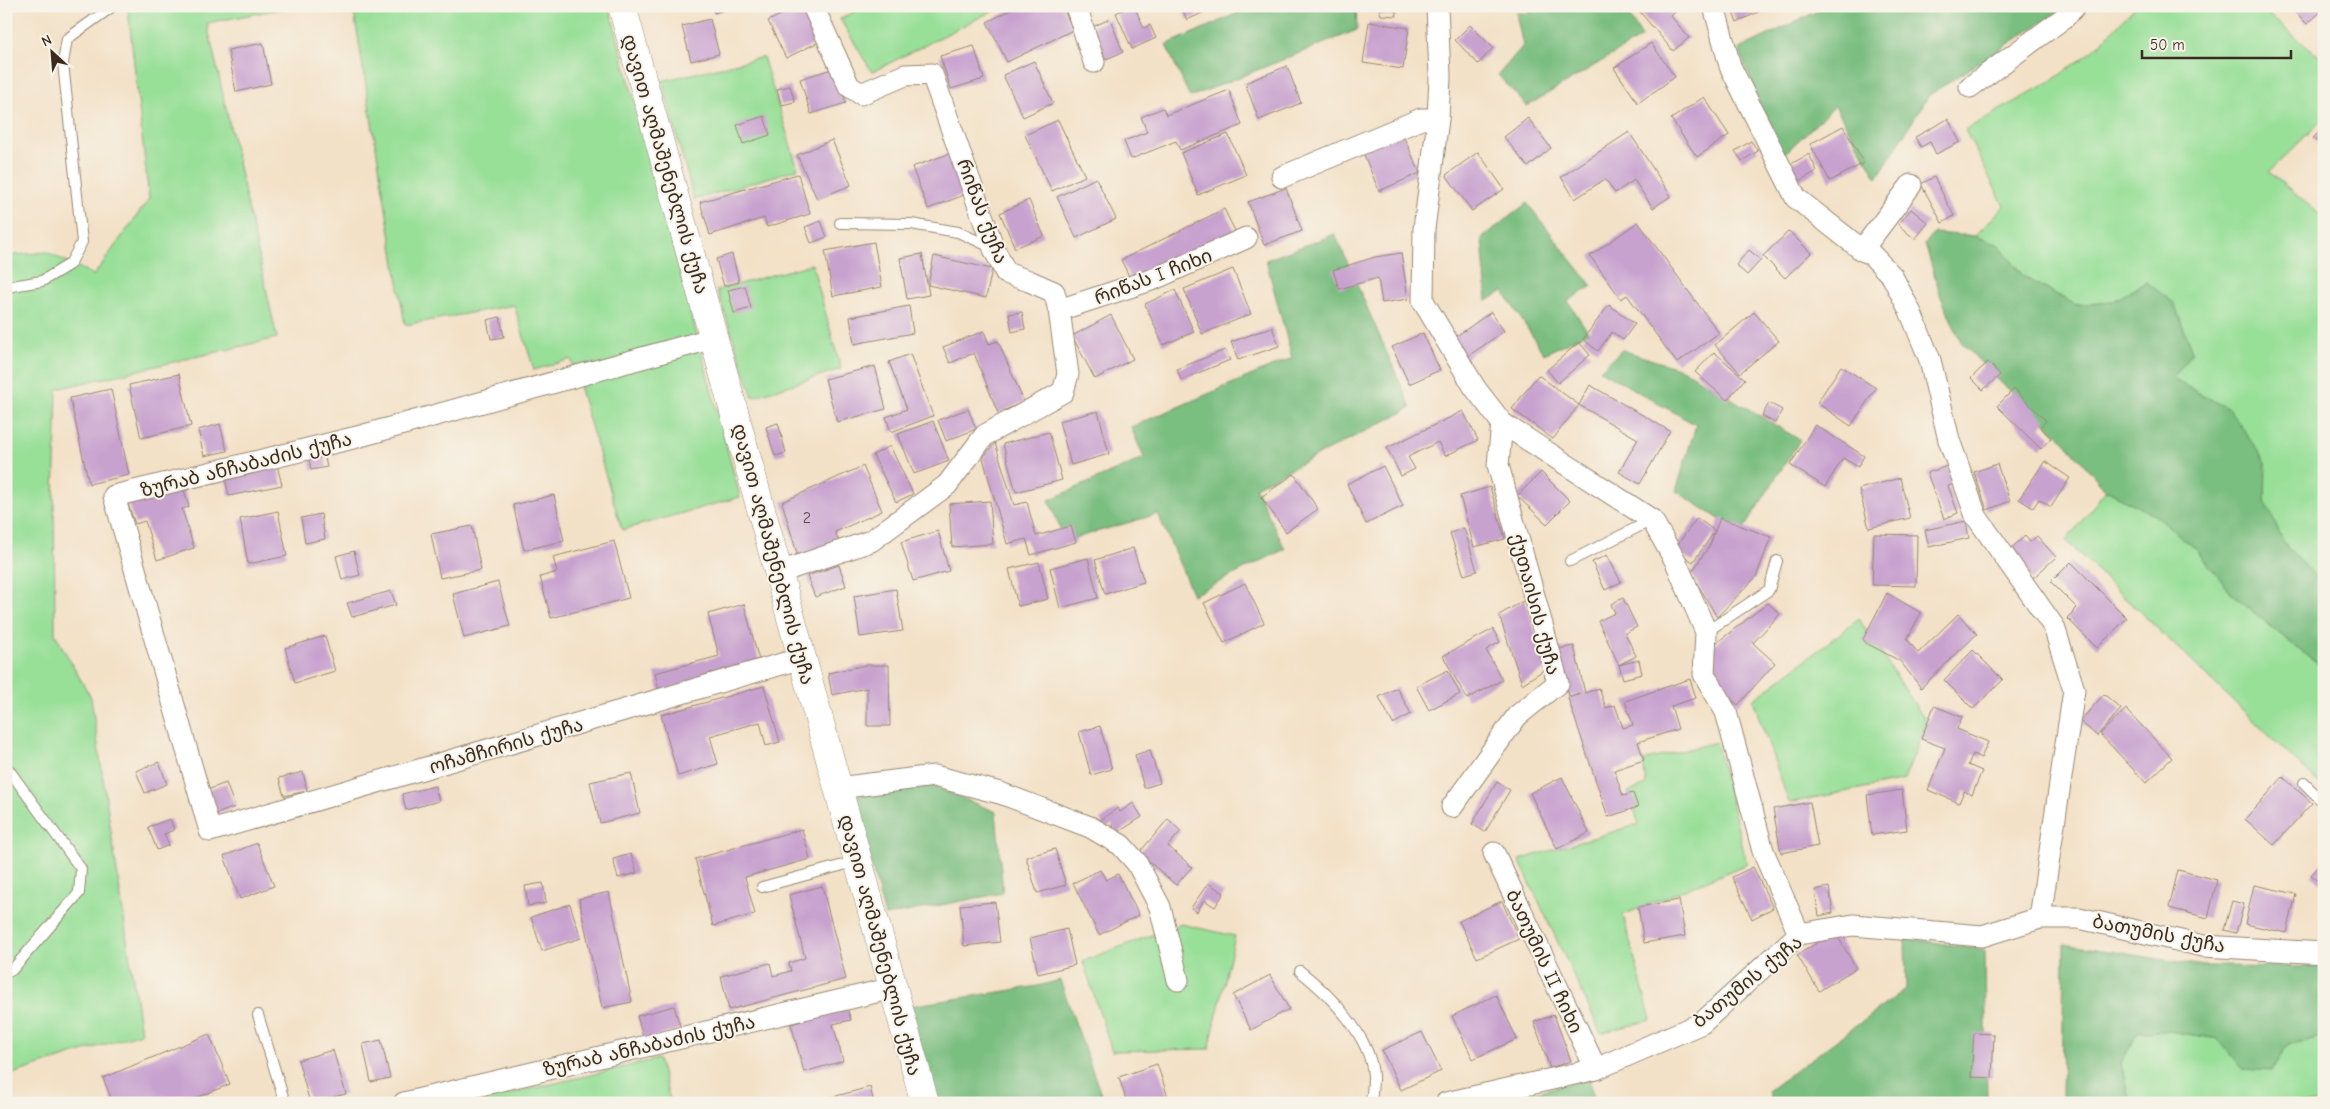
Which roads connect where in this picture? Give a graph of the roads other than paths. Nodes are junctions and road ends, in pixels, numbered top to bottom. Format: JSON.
{"nodes":[{"id":1,"x":113,"y":6,"type":"edge"},
{"id":2,"x":622,"y":6,"type":"edge"},
{"id":3,"x":813,"y":6,"type":"edge"},
{"id":4,"x":1076,"y":6,"type":"edge"},
{"id":5,"x":1437,"y":6,"type":"edge"},
{"id":6,"x":1714,"y":6,"type":"edge"},
{"id":7,"x":2075,"y":6,"type":"edge"},
{"id":8,"x":101,"y":11,"type":"edge"},
{"id":9,"x":1094,"y":62,"type":"dead end"},
{"id":10,"x":1970,"y":87,"type":"dead end"},
{"id":11,"x":1438,"y":118,"type":"junction"},
{"id":12,"x":1282,"y":177,"type":"dead end"},
{"id":13,"x":1911,"y":186,"type":"dead end"},
{"id":14,"x":840,"y":223,"type":"dead end"},
{"id":15,"x":1246,"y":238,"type":"dead end"},
{"id":16,"x":994,"y":248,"type":"junction"},
{"id":17,"x":1862,"y":250,"type":"junction"},
{"id":18,"x":6,"y":287,"type":"edge"},
{"id":19,"x":1059,"y":310,"type":"junction"},
{"id":20,"x":714,"y":338,"type":"junction"},
{"id":21,"x":1502,"y":423,"type":"junction"},
{"id":22,"x":1652,"y":520,"type":"junction"},
{"id":23,"x":1570,"y":561,"type":"dead end"},
{"id":24,"x":1777,"y":561,"type":"dead end"},
{"id":25,"x":780,"y":572,"type":"junction"},
{"id":26,"x":1706,"y":632,"type":"junction"},
{"id":27,"x":802,"y":658,"type":"junction"},
{"id":28,"x":6,"y":766,"type":"edge"},
{"id":29,"x":2304,"y":783,"type":"dead end"},
{"id":30,"x":838,"y":788,"type":"junction"},
{"id":31,"x":2324,"y":803,"type":"edge"},
{"id":32,"x":1452,"y":807,"type":"dead end"},
{"id":33,"x":210,"y":831,"type":"joint"},
{"id":34,"x":1494,"y":853,"type":"dead end"},
{"id":35,"x":858,"y":860,"type":"junction"},
{"id":36,"x":762,"y":886,"type":"dead end"},
{"id":37,"x":2040,"y":918,"type":"junction"},
{"id":38,"x":1800,"y":934,"type":"junction"},
{"id":39,"x":2324,"y":953,"type":"edge"},
{"id":40,"x":1300,"y":971,"type":"dead end"},
{"id":41,"x":6,"y":973,"type":"edge"},
{"id":42,"x":1178,"y":980,"type":"dead end"},
{"id":43,"x":893,"y":988,"type":"junction"},
{"id":44,"x":258,"y":1015,"type":"dead end"},
{"id":45,"x":1596,"y":1069,"type":"junction"},
{"id":46,"x":285,"y":1103,"type":"edge"},
{"id":47,"x":404,"y":1103,"type":"edge"},
{"id":48,"x":925,"y":1103,"type":"edge"},
{"id":49,"x":1371,"y":1103,"type":"edge"},
{"id":50,"x":1446,"y":1103,"type":"edge"}],
"edges":[{"from":1,"to":8,"type":"lane"},
{"from":2,"to":20,"type":"street","name":"დავით აღმაშენებლის ქუჩა"},
{"from":3,"to":16,"type":"street","name":"რიწას ქუჩა"},
{"from":4,"to":9,"type":"street"},
{"from":5,"to":11,"type":"street"},
{"from":6,"to":17,"type":"street"},
{"from":7,"to":10,"type":"street"},
{"from":8,"to":18,"type":"lane"},
{"from":11,"to":12,"type":"street"},
{"from":11,"to":21,"type":"street"},
{"from":13,"to":17,"type":"street"},
{"from":14,"to":16,"type":"lane"},
{"from":15,"to":19,"type":"street","name":"რიწას I ჩიხი"},
{"from":16,"to":19,"type":"street","name":"რიწას ქუჩა"},
{"from":17,"to":37,"type":"street"},
{"from":19,"to":25,"type":"street","name":"რიწას ქუჩა"},
{"from":20,"to":25,"type":"street","name":"დავით აღმაშენებლის ქუჩა"},
{"from":20,"to":33,"type":"street","name":"ზურაბ ანჩაბაძის ქუჩა"},
{"from":21,"to":22,"type":"street"},
{"from":21,"to":32,"type":"street","name":"ქუთაისის ქუჩა"},
{"from":22,"to":23,"type":"lane"},
{"from":22,"to":26,"type":"street"},
{"from":24,"to":26,"type":"lane"},
{"from":25,"to":27,"type":"street","name":"დავით აღმაშენებლის ქუჩა"},
{"from":26,"to":38,"type":"street"},
{"from":27,"to":30,"type":"street","name":"დავით აღმაშენებლის ქუჩა"},
{"from":27,"to":33,"type":"street","name":"ოჩამჩირის ქუჩა"},
{"from":28,"to":41,"type":"lane"},
{"from":29,"to":31,"type":"lane"},
{"from":30,"to":35,"type":"street","name":"დავით აღმაშენებლის ქუჩა"},
{"from":30,"to":42,"type":"street"},
{"from":34,"to":45,"type":"street","name":"ბათუმის II ჩიხი"},
{"from":35,"to":36,"type":"lane"},
{"from":35,"to":43,"type":"street","name":"დავით აღმაშენებლის ქუჩა"},
{"from":37,"to":38,"type":"street","name":"ბათუმის ქუჩა"},
{"from":37,"to":39,"type":"street","name":"ბათუმის ქუჩა"},
{"from":38,"to":45,"type":"street","name":"ბათუმის ქუჩა"},
{"from":40,"to":49,"type":"lane"},
{"from":43,"to":47,"type":"street","name":"ზურაბ ანჩაბაძის ქუჩა"},
{"from":43,"to":48,"type":"street","name":"დავით აღმაშენებლის ქუჩა"},
{"from":44,"to":46,"type":"lane"},
{"from":45,"to":50,"type":"street","name":"ბათუმის ქუჩა"}]}
